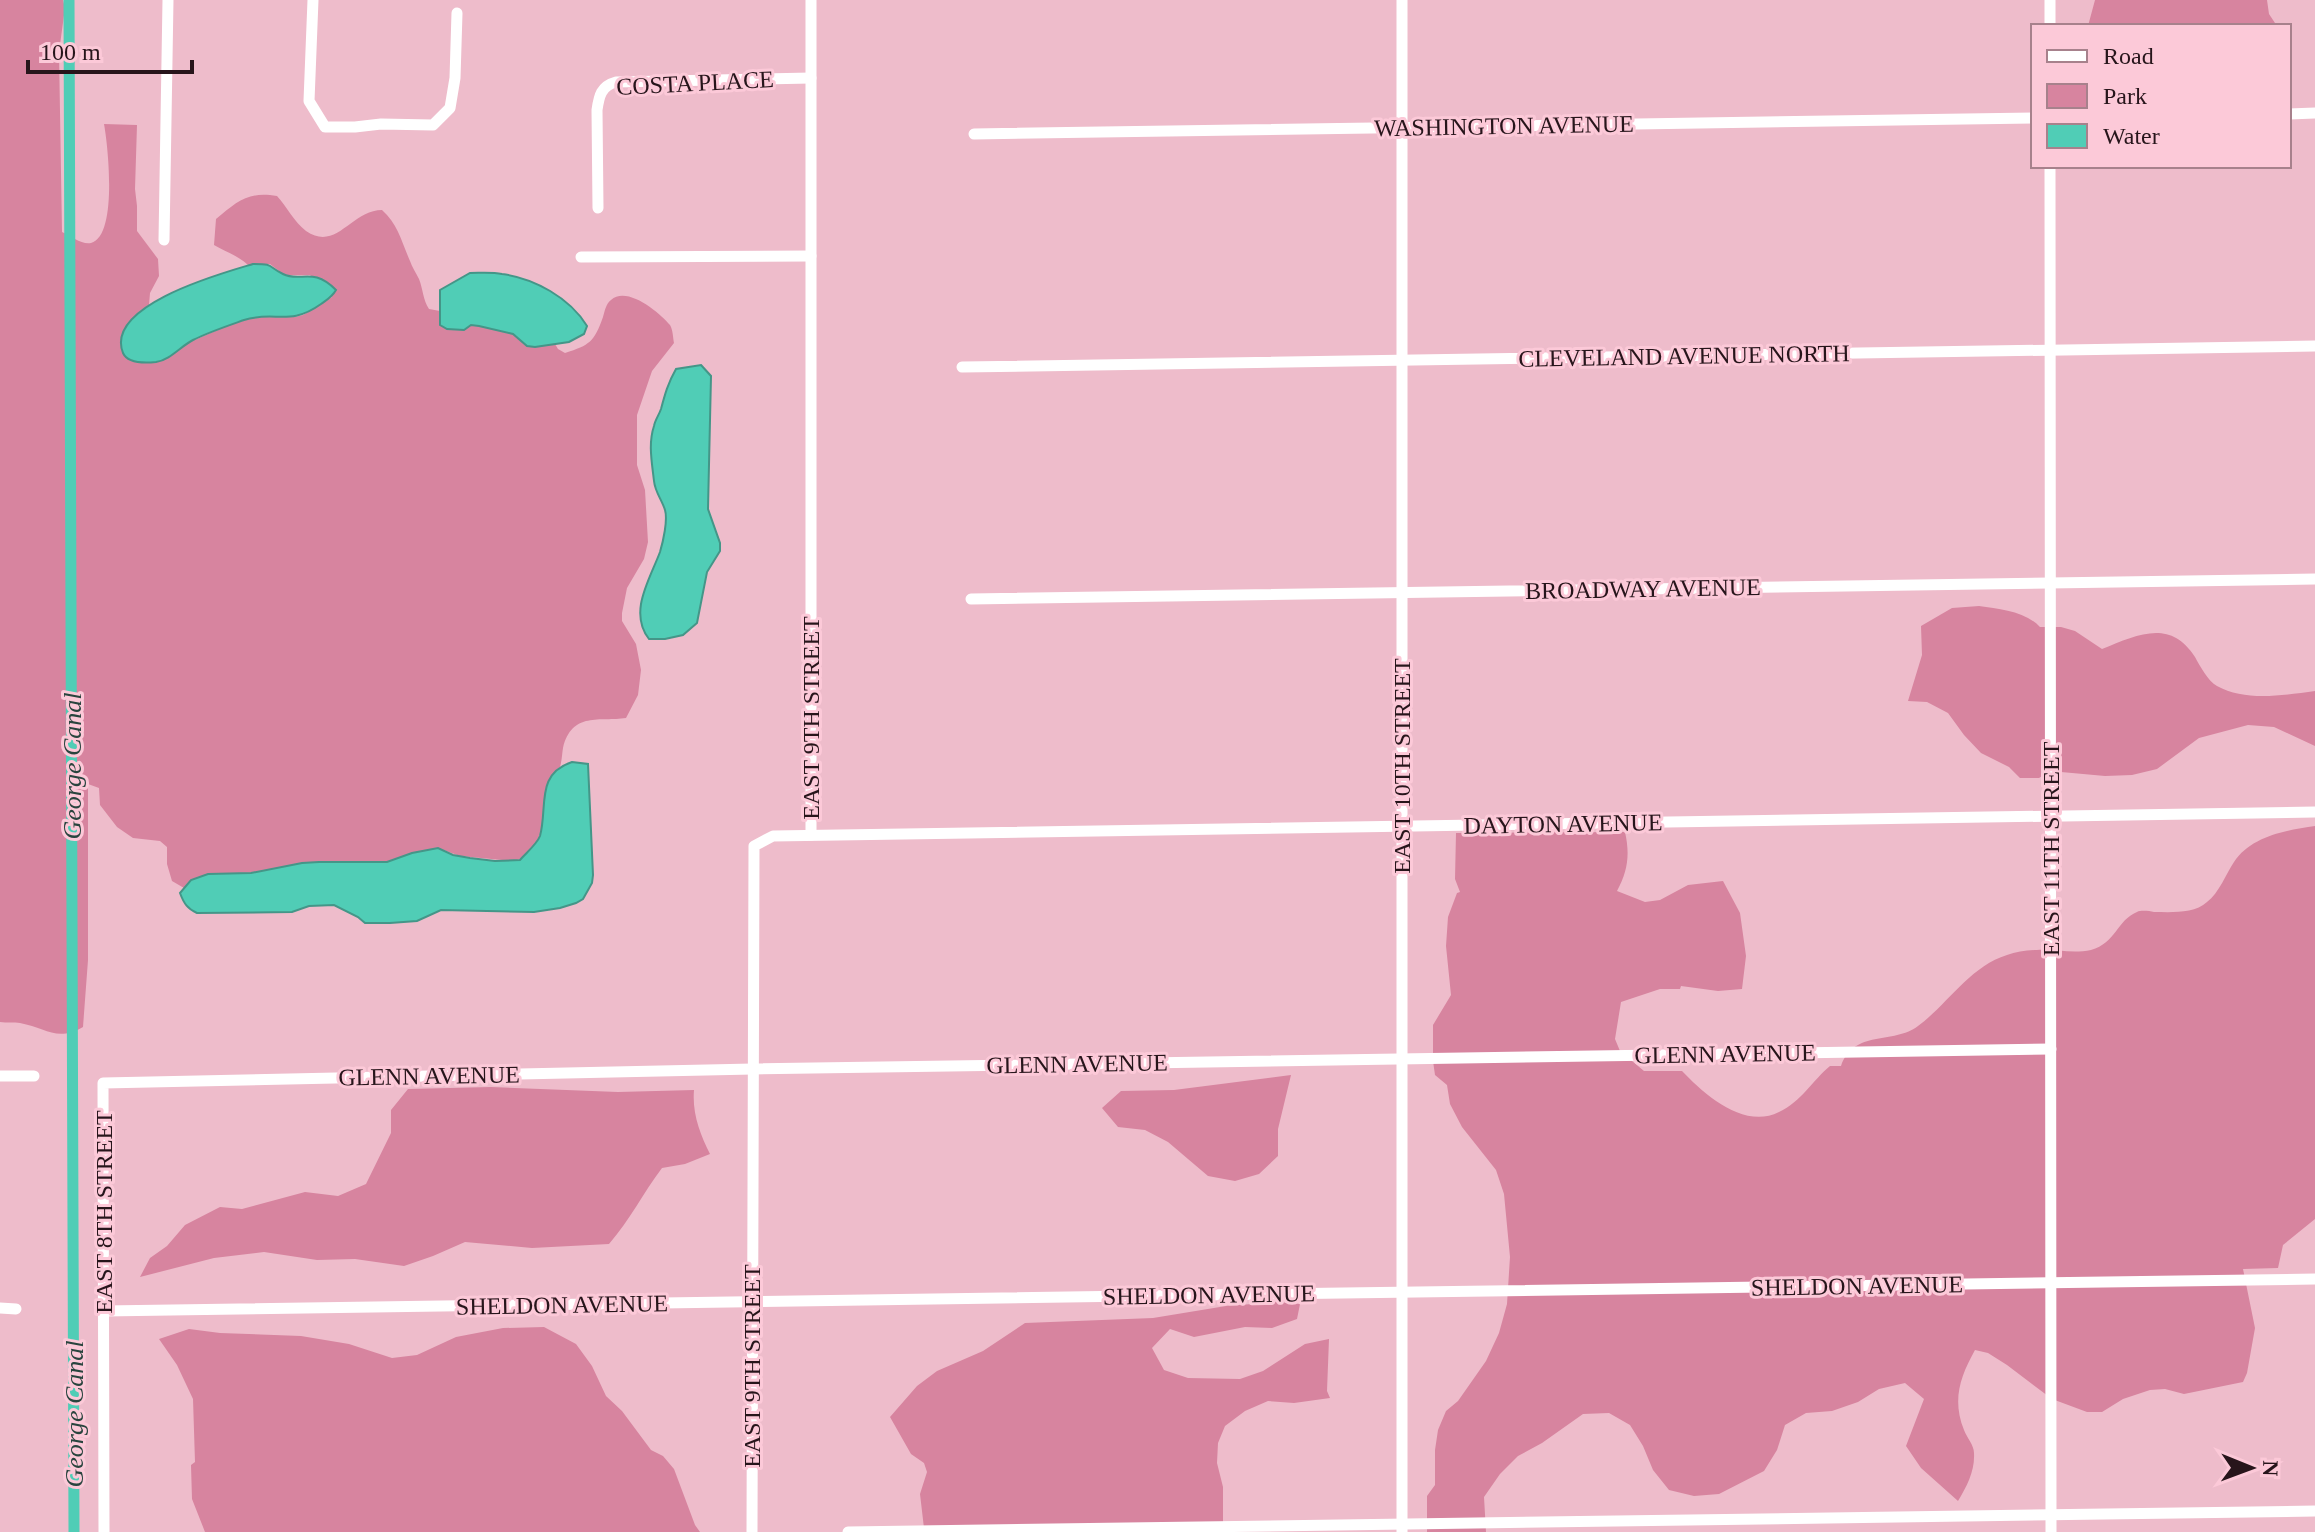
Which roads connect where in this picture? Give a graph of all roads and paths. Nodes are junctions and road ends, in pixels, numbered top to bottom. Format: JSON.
{"nodes":[{"id":1,"x":168,"y":0,"type":"edge"},
{"id":2,"x":313,"y":0,"type":"edge"},
{"id":3,"x":811,"y":0,"type":"edge"},
{"id":4,"x":1402,"y":0,"type":"edge"},
{"id":5,"x":2050,"y":0,"type":"edge"},
{"id":6,"x":457,"y":13,"type":"dead end"},
{"id":7,"x":2050,"y":24,"type":"edge"},
{"id":8,"x":811,"y":78,"type":"junction"},
{"id":9,"x":2315,"y":113,"type":"edge"},
{"id":10,"x":2291,"y":114,"type":"edge"},
{"id":11,"x":2031,"y":118,"type":"edge"},
{"id":12,"x":1402,"y":128,"type":"junction"},
{"id":13,"x":974,"y":134,"type":"dead end"},
{"id":14,"x":2050,"y":168,"type":"edge"},
{"id":15,"x":598,"y":208,"type":"dead end"},
{"id":16,"x":164,"y":240,"type":"dead end"},
{"id":17,"x":811,"y":256,"type":"junction"},
{"id":18,"x":581,"y":257,"type":"dead end"},
{"id":19,"x":2315,"y":346,"type":"edge"},
{"id":20,"x":2050,"y":350,"type":"junction"},
{"id":21,"x":1402,"y":360,"type":"junction"},
{"id":22,"x":962,"y":367,"type":"dead end"},
{"id":23,"x":2315,"y":579,"type":"edge"},
{"id":24,"x":2050,"y":584,"type":"junction"},
{"id":25,"x":1402,"y":593,"type":"junction"},
{"id":26,"x":971,"y":599,"type":"dead end"},
{"id":27,"x":2315,"y":812,"type":"edge"},
{"id":28,"x":2051,"y":815,"type":"junction"},
{"id":29,"x":1403,"y":826,"type":"junction"},
{"id":30,"x":811,"y":835,"type":"junction"},
{"id":31,"x":2051,"y":1049,"type":"junction"},
{"id":32,"x":1402,"y":1059,"type":"junction"},
{"id":33,"x":753,"y":1069,"type":"junction"},
{"id":34,"x":0,"y":1076,"type":"edge"},
{"id":35,"x":34,"y":1076,"type":"dead end"},
{"id":36,"x":103,"y":1083,"type":"joint"},
{"id":37,"x":2315,"y":1279,"type":"edge"},
{"id":38,"x":2051,"y":1283,"type":"junction"},
{"id":39,"x":1401,"y":1292,"type":"junction"},
{"id":40,"x":752,"y":1302,"type":"junction"},
{"id":41,"x":0,"y":1308,"type":"edge"},
{"id":42,"x":16,"y":1309,"type":"dead end"},
{"id":43,"x":104,"y":1311,"type":"junction"},
{"id":44,"x":2315,"y":1511,"type":"edge"},
{"id":45,"x":2051,"y":1515,"type":"junction"},
{"id":46,"x":1402,"y":1529,"type":"edge"},
{"id":47,"x":104,"y":1532,"type":"edge"},
{"id":48,"x":752,"y":1532,"type":"edge"},
{"id":49,"x":848,"y":1532,"type":"edge"},
{"id":50,"x":2051,"y":1532,"type":"edge"}],
"edges":[{"from":1,"to":16,"type":"street"},
{"from":2,"to":6,"type":"street"},
{"from":3,"to":8,"type":"street","name":"EAST 9TH STREET"},
{"from":4,"to":12,"type":"street","name":"EAST 10TH STREET"},
{"from":5,"to":7,"type":"street"},
{"from":8,"to":15,"type":"street","name":"COSTA PLACE"},
{"from":8,"to":17,"type":"street","name":"EAST 9TH STREET"},
{"from":9,"to":10,"type":"street"},
{"from":11,"to":12,"type":"street","name":"WASHINGTON AVENUE"},
{"from":12,"to":13,"type":"street","name":"WASHINGTON AVENUE"},
{"from":12,"to":21,"type":"street","name":"EAST 10TH STREET"},
{"from":14,"to":20,"type":"street","name":"EAST 11TH STREET"},
{"from":17,"to":18,"type":"street"},
{"from":17,"to":30,"type":"street","name":"EAST 9TH STREET"},
{"from":19,"to":20,"type":"street","name":"CLEVELAND AVENUE NORTH"},
{"from":20,"to":21,"type":"street","name":"CLEVELAND AVENUE NORTH"},
{"from":20,"to":24,"type":"street","name":"EAST 11TH STREET"},
{"from":21,"to":22,"type":"street","name":"CLEVELAND AVENUE NORTH"},
{"from":21,"to":25,"type":"street","name":"EAST 10TH STREET"},
{"from":23,"to":24,"type":"street","name":"BROADWAY AVENUE"},
{"from":24,"to":25,"type":"street","name":"BROADWAY AVENUE"},
{"from":24,"to":28,"type":"street","name":"EAST 11TH STREET"},
{"from":25,"to":26,"type":"street","name":"BROADWAY AVENUE"},
{"from":25,"to":29,"type":"street","name":"EAST 10TH STREET"},
{"from":27,"to":28,"type":"street","name":"DAYTON AVENUE"},
{"from":28,"to":29,"type":"street","name":"DAYTON AVENUE"},
{"from":28,"to":31,"type":"street","name":"EAST 11TH STREET"},
{"from":29,"to":30,"type":"street","name":"DAYTON AVENUE"},
{"from":29,"to":32,"type":"street","name":"EAST 10TH STREET"},
{"from":30,"to":33,"type":"street","name":"EAST 9TH STREET"},
{"from":31,"to":32,"type":"street","name":"GLENN AVENUE"},
{"from":31,"to":38,"type":"street","name":"EAST 11TH STREET"},
{"from":32,"to":33,"type":"street","name":"GLENN AVENUE"},
{"from":32,"to":39,"type":"street","name":"EAST 10TH STREET"},
{"from":33,"to":36,"type":"street","name":"GLENN AVENUE"},
{"from":33,"to":40,"type":"street","name":"EAST 9TH STREET"},
{"from":34,"to":35,"type":"street"},
{"from":36,"to":43,"type":"street","name":"EAST 8TH STREET"},
{"from":37,"to":38,"type":"street","name":"SHELDON AVENUE"},
{"from":38,"to":39,"type":"street","name":"SHELDON AVENUE"},
{"from":38,"to":45,"type":"street","name":"EAST 11TH STREET"},
{"from":39,"to":40,"type":"street","name":"SHELDON AVENUE"},
{"from":39,"to":46,"type":"street","name":"EAST 10TH STREET"},
{"from":40,"to":43,"type":"street","name":"SHELDON AVENUE"},
{"from":40,"to":48,"type":"street","name":"EAST 9TH STREET"},
{"from":41,"to":42,"type":"street"},
{"from":43,"to":47,"type":"street","name":"EAST 8TH STREET"},
{"from":44,"to":45,"type":"street"},
{"from":45,"to":46,"type":"street"},
{"from":45,"to":50,"type":"street","name":"EAST 11TH STREET"},
{"from":46,"to":49,"type":"street"}]}
